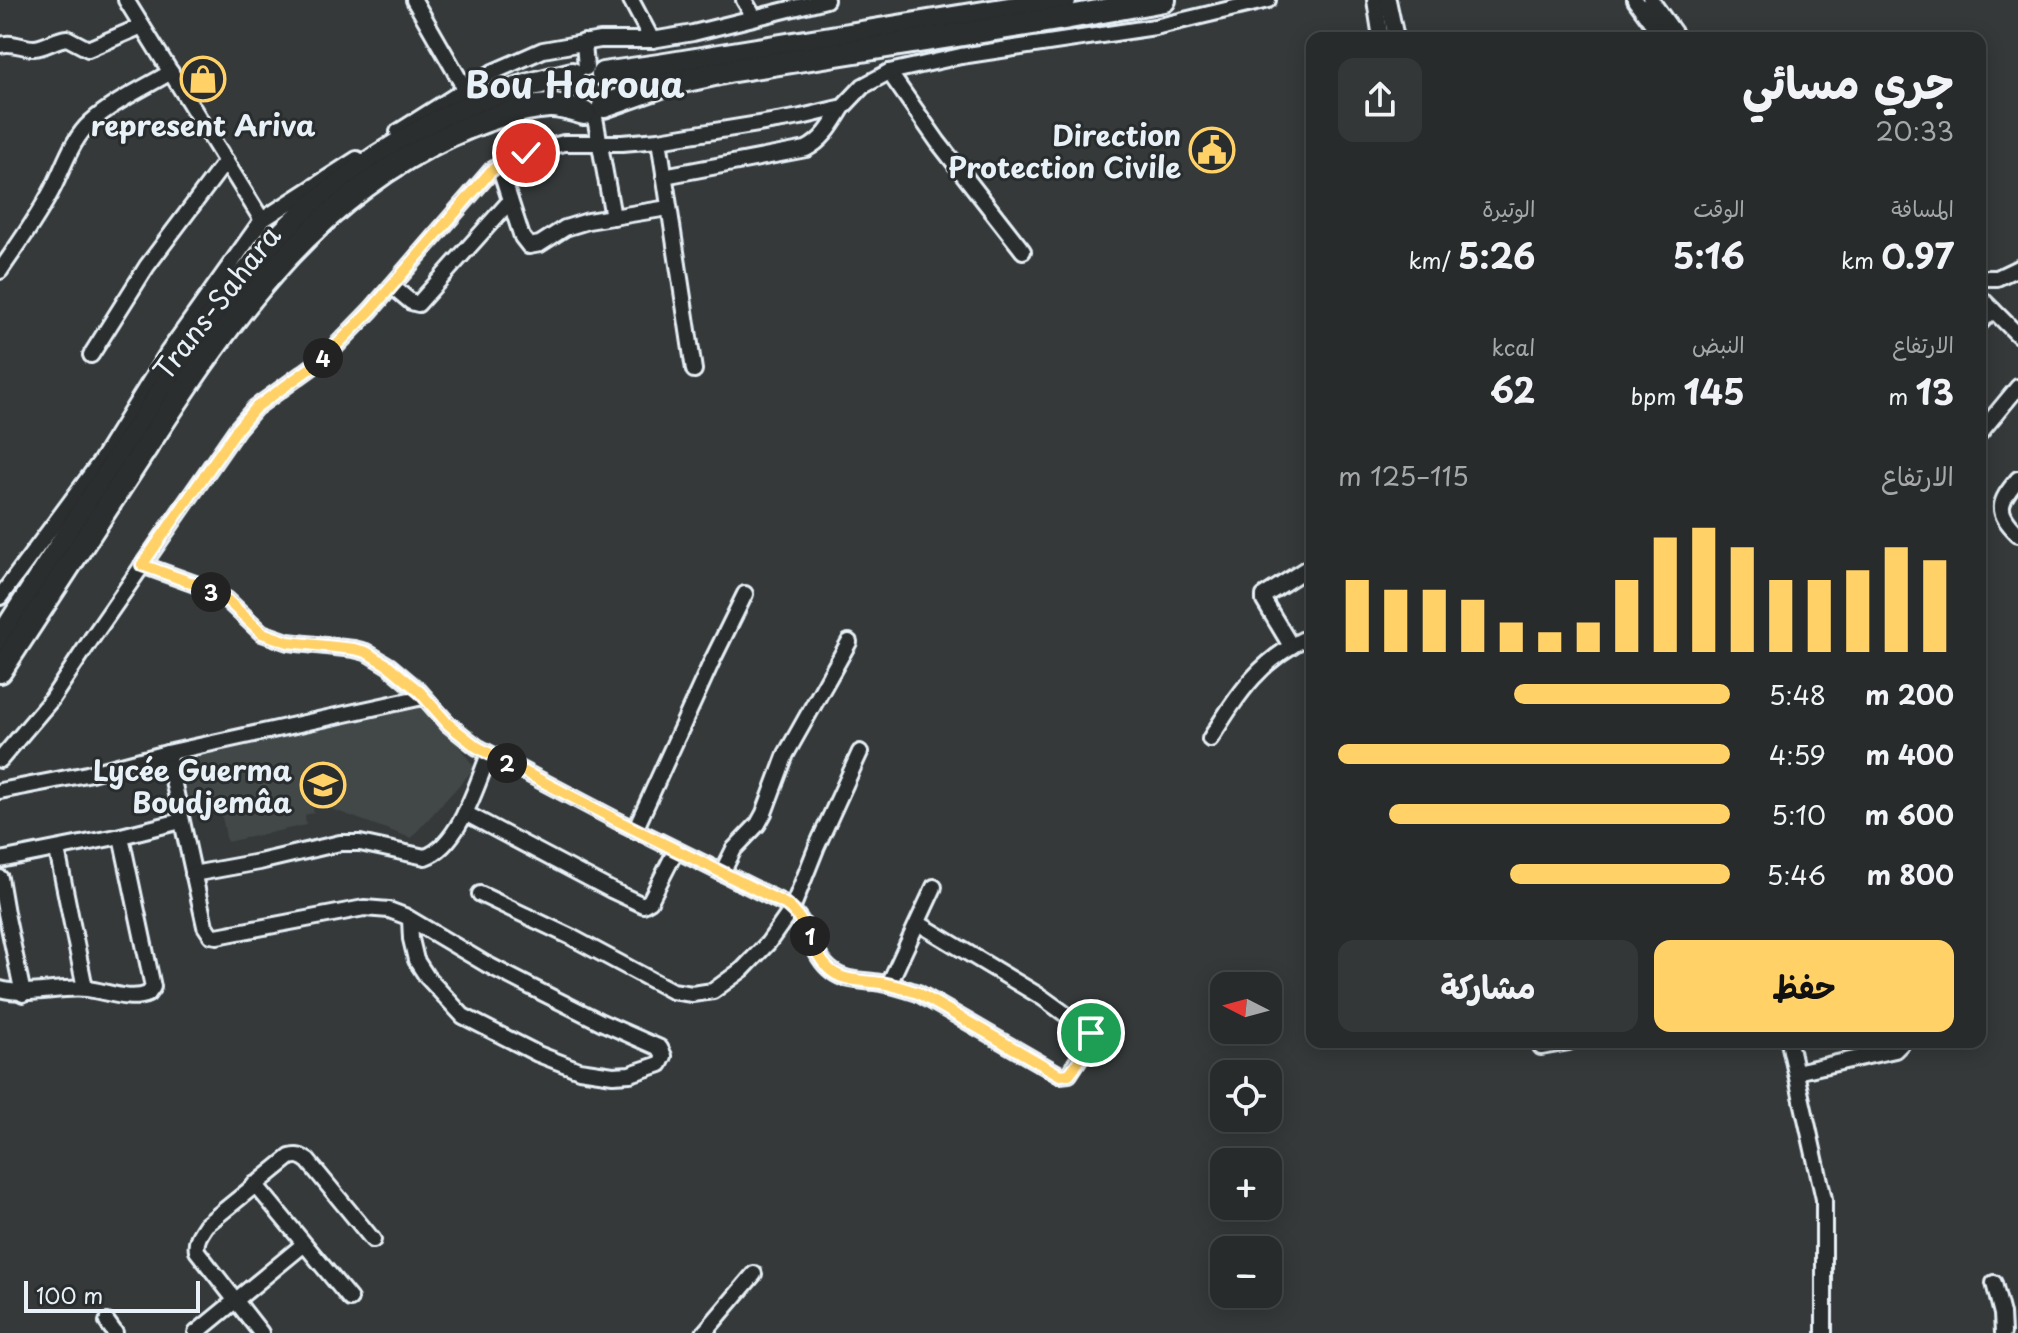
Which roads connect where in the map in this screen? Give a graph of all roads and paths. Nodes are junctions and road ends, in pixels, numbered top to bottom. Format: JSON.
{"nodes":[{"id":1,"x":126,"y":0,"type":"edge"},
{"id":2,"x":414,"y":0,"type":"edge"},
{"id":3,"x":631,"y":0,"type":"edge"},
{"id":4,"x":744,"y":0,"type":"edge"},
{"id":5,"x":826,"y":0,"type":"edge"},
{"id":6,"x":1064,"y":0,"type":"edge"},
{"id":7,"x":1164,"y":0,"type":"edge"},
{"id":8,"x":1268,"y":0,"type":"edge"},
{"id":9,"x":1375,"y":0,"type":"edge"},
{"id":10,"x":1388,"y":0,"type":"edge"},
{"id":11,"x":1635,"y":0,"type":"edge"},
{"id":12,"x":1651,"y":0,"type":"edge"},
{"id":13,"x":754,"y":17,"type":"junction"},
{"id":14,"x":142,"y":26,"type":"junction"},
{"id":15,"x":1380,"y":32,"type":"edge"},
{"id":16,"x":1395,"y":32,"type":"edge"},
{"id":17,"x":1659,"y":32,"type":"edge"},
{"id":18,"x":1674,"y":32,"type":"edge"},
{"id":19,"x":652,"y":40,"type":"junction"},
{"id":20,"x":584,"y":42,"type":"junction"},
{"id":21,"x":0,"y":45,"type":"edge"},
{"id":22,"x":171,"y":72,"type":"junction"},
{"id":23,"x":587,"y":72,"type":"junction"},
{"id":24,"x":889,"y":72,"type":"junction"},
{"id":25,"x":465,"y":89,"type":"junction"},
{"id":26,"x":843,"y":107,"type":"junction"},
{"id":27,"x":594,"y":110,"type":"junction"},
{"id":28,"x":659,"y":140,"type":"junction"},
{"id":29,"x":599,"y":143,"type":"junction"},
{"id":30,"x":226,"y":161,"type":"junction"},
{"id":31,"x":499,"y":166,"type":"junction"},
{"id":32,"x":664,"y":176,"type":"junction"},
{"id":33,"x":510,"y":201,"type":"junction"},
{"id":34,"x":668,"y":208,"type":"junction"},
{"id":35,"x":613,"y":217,"type":"junction"},
{"id":36,"x":262,"y":220,"type":"junction"},
{"id":37,"x":1023,"y":251,"type":"dead end"},
{"id":38,"x":2018,"y":268,"type":"edge"},
{"id":39,"x":0,"y":271,"type":"edge"},
{"id":40,"x":1986,"y":278,"type":"edge"},
{"id":41,"x":392,"y":286,"type":"junction"},
{"id":42,"x":1986,"y":303,"type":"edge"},
{"id":43,"x":1993,"y":310,"type":"junction"},
{"id":44,"x":1986,"y":317,"type":"edge"},
{"id":45,"x":2018,"y":335,"type":"edge"},
{"id":46,"x":91,"y":355,"type":"dead end"},
{"id":47,"x":694,"y":370,"type":"dead end"},
{"id":48,"x":2018,"y":387,"type":"edge"},
{"id":49,"x":1986,"y":423,"type":"edge"},
{"id":50,"x":2018,"y":479,"type":"edge"},
{"id":51,"x":2018,"y":534,"type":"edge"},
{"id":52,"x":142,"y":565,"type":"junction"},
{"id":53,"x":1306,"y":569,"type":"edge"},
{"id":54,"x":745,"y":594,"type":"dead end"},
{"id":55,"x":0,"y":597,"type":"edge"},
{"id":56,"x":1306,"y":638,"type":"edge"},
{"id":57,"x":0,"y":640,"type":"edge"},
{"id":58,"x":849,"y":642,"type":"dead end"},
{"id":59,"x":1291,"y":646,"type":"junction"},
{"id":60,"x":0,"y":671,"type":"edge"},
{"id":61,"x":423,"y":697,"type":"junction"},
{"id":62,"x":1210,"y":739,"type":"dead end"},
{"id":63,"x":860,"y":752,"type":"dead end"},
{"id":64,"x":167,"y":753,"type":"junction"},
{"id":65,"x":489,"y":754,"type":"junction"},
{"id":66,"x":0,"y":760,"type":"edge"},
{"id":67,"x":0,"y":791,"type":"edge"},
{"id":68,"x":465,"y":813,"type":"junction"},
{"id":69,"x":181,"y":821,"type":"junction"},
{"id":70,"x":635,"y":830,"type":"junction"},
{"id":71,"x":121,"y":836,"type":"junction"},
{"id":72,"x":57,"y":850,"type":"junction"},
{"id":73,"x":676,"y":850,"type":"junction"},
{"id":74,"x":0,"y":860,"type":"edge"},
{"id":75,"x":722,"y":873,"type":"junction"},
{"id":76,"x":193,"y":874,"type":"junction"},
{"id":77,"x":0,"y":878,"type":"edge"},
{"id":78,"x":934,"y":887,"type":"dead end"},
{"id":79,"x":480,"y":894,"type":"dead end"},
{"id":80,"x":792,"y":909,"type":"junction"},
{"id":81,"x":410,"y":919,"type":"junction"},
{"id":82,"x":918,"y":923,"type":"junction"},
{"id":83,"x":889,"y":984,"type":"junction"},
{"id":84,"x":85,"y":988,"type":"junction"},
{"id":85,"x":0,"y":989,"type":"edge"},
{"id":86,"x":23,"y":994,"type":"junction"},
{"id":87,"x":1790,"y":1048,"type":"edge"},
{"id":88,"x":1897,"y":1048,"type":"edge"},
{"id":89,"x":1796,"y":1072,"type":"junction"},
{"id":90,"x":255,"y":1184,"type":"junction"},
{"id":91,"x":373,"y":1240,"type":"dead end"},
{"id":92,"x":303,"y":1245,"type":"junction"},
{"id":93,"x":754,"y":1274,"type":"dead end"},
{"id":94,"x":1994,"y":1283,"type":"dead end"},
{"id":95,"x":350,"y":1299,"type":"dead end"},
{"id":96,"x":235,"y":1302,"type":"junction"},
{"id":97,"x":196,"y":1333,"type":"edge"},
{"id":98,"x":261,"y":1333,"type":"edge"},
{"id":99,"x":704,"y":1333,"type":"edge"},
{"id":100,"x":1824,"y":1333,"type":"edge"},
{"id":101,"x":2003,"y":1333,"type":"edge"}],
"edges":[{"from":1,"to":14,"type":"street"},
{"from":2,"to":25,"type":"street"},
{"from":3,"to":19,"type":"street"},
{"from":4,"to":13,"type":"street"},
{"from":5,"to":13,"type":"street"},
{"from":6,"to":23,"type":"highway","name":"Trans-Sahara"},
{"from":7,"to":27,"type":"highway","name":"Trans-Sahara"},
{"from":8,"to":24,"type":"street"},
{"from":9,"to":15,"type":"street"},
{"from":10,"to":16,"type":"street"},
{"from":11,"to":17,"type":"street"},
{"from":12,"to":18,"type":"street"},
{"from":13,"to":19,"type":"street"},
{"from":14,"to":21,"type":"street"},
{"from":14,"to":22,"type":"street"},
{"from":19,"to":20,"type":"street"},
{"from":20,"to":23,"type":"street"},
{"from":20,"to":25,"type":"street"},
{"from":22,"to":30,"type":"street"},
{"from":22,"to":39,"type":"street"},
{"from":23,"to":27,"type":"highway"},
{"from":23,"to":27,"type":"highway"},
{"from":23,"to":57,"type":"highway","name":"Trans-Sahara"},
{"from":24,"to":26,"type":"street"},
{"from":24,"to":37,"type":"street"},
{"from":25,"to":36,"type":"street"},
{"from":26,"to":28,"type":"street"},
{"from":26,"to":32,"type":"street"},
{"from":27,"to":29,"type":"street"},
{"from":27,"to":60,"type":"highway","name":"Trans-Sahara"},
{"from":28,"to":29,"type":"street"},
{"from":28,"to":32,"type":"street"},
{"from":29,"to":31,"type":"street"},
{"from":29,"to":35,"type":"street"},
{"from":30,"to":36,"type":"street"},
{"from":30,"to":46,"type":"street"},
{"from":31,"to":33,"type":"street"},
{"from":31,"to":41,"type":"street"},
{"from":32,"to":34,"type":"street"},
{"from":33,"to":35,"type":"street"},
{"from":33,"to":41,"type":"street"},
{"from":34,"to":35,"type":"street"},
{"from":34,"to":47,"type":"street"},
{"from":36,"to":55,"type":"street"},
{"from":38,"to":40,"type":"street"},
{"from":41,"to":52,"type":"street"},
{"from":42,"to":43,"type":"street"},
{"from":43,"to":44,"type":"street"},
{"from":43,"to":45,"type":"street"},
{"from":48,"to":49,"type":"street"},
{"from":50,"to":51,"type":"street"},
{"from":52,"to":61,"type":"street"},
{"from":52,"to":66,"type":"street"},
{"from":53,"to":59,"type":"street"},
{"from":54,"to":70,"type":"street"},
{"from":56,"to":59,"type":"street"},
{"from":58,"to":75,"type":"street"},
{"from":59,"to":62,"type":"street"},
{"from":61,"to":64,"type":"street"},
{"from":61,"to":65,"type":"street"},
{"from":63,"to":80,"type":"street"},
{"from":64,"to":67,"type":"street"},
{"from":64,"to":69,"type":"street"},
{"from":65,"to":68,"type":"street"},
{"from":65,"to":70,"type":"street"},
{"from":68,"to":73,"type":"street"},
{"from":68,"to":76,"type":"street"},
{"from":69,"to":71,"type":"street"},
{"from":69,"to":76,"type":"street"},
{"from":70,"to":73,"type":"street"},
{"from":71,"to":72,"type":"street"},
{"from":71,"to":84,"type":"street"},
{"from":72,"to":74,"type":"street"},
{"from":72,"to":84,"type":"street"},
{"from":73,"to":75,"type":"street"},
{"from":75,"to":80,"type":"street"},
{"from":76,"to":81,"type":"street"},
{"from":77,"to":86,"type":"street"},
{"from":78,"to":82,"type":"street"},
{"from":79,"to":80,"type":"street"},
{"from":80,"to":83,"type":"street"},
{"from":81,"to":81,"type":"street"},
{"from":82,"to":83,"type":"street"},
{"from":82,"to":83,"type":"street"},
{"from":84,"to":86,"type":"street"},
{"from":85,"to":86,"type":"street"},
{"from":87,"to":89,"type":"street"},
{"from":88,"to":89,"type":"street"},
{"from":89,"to":100,"type":"street"},
{"from":90,"to":91,"type":"street"},
{"from":90,"to":92,"type":"street"},
{"from":90,"to":96,"type":"street"},
{"from":92,"to":95,"type":"street"},
{"from":92,"to":96,"type":"street"},
{"from":93,"to":99,"type":"street"},
{"from":94,"to":101,"type":"street"},
{"from":96,"to":97,"type":"street"},
{"from":96,"to":98,"type":"street"}]}
